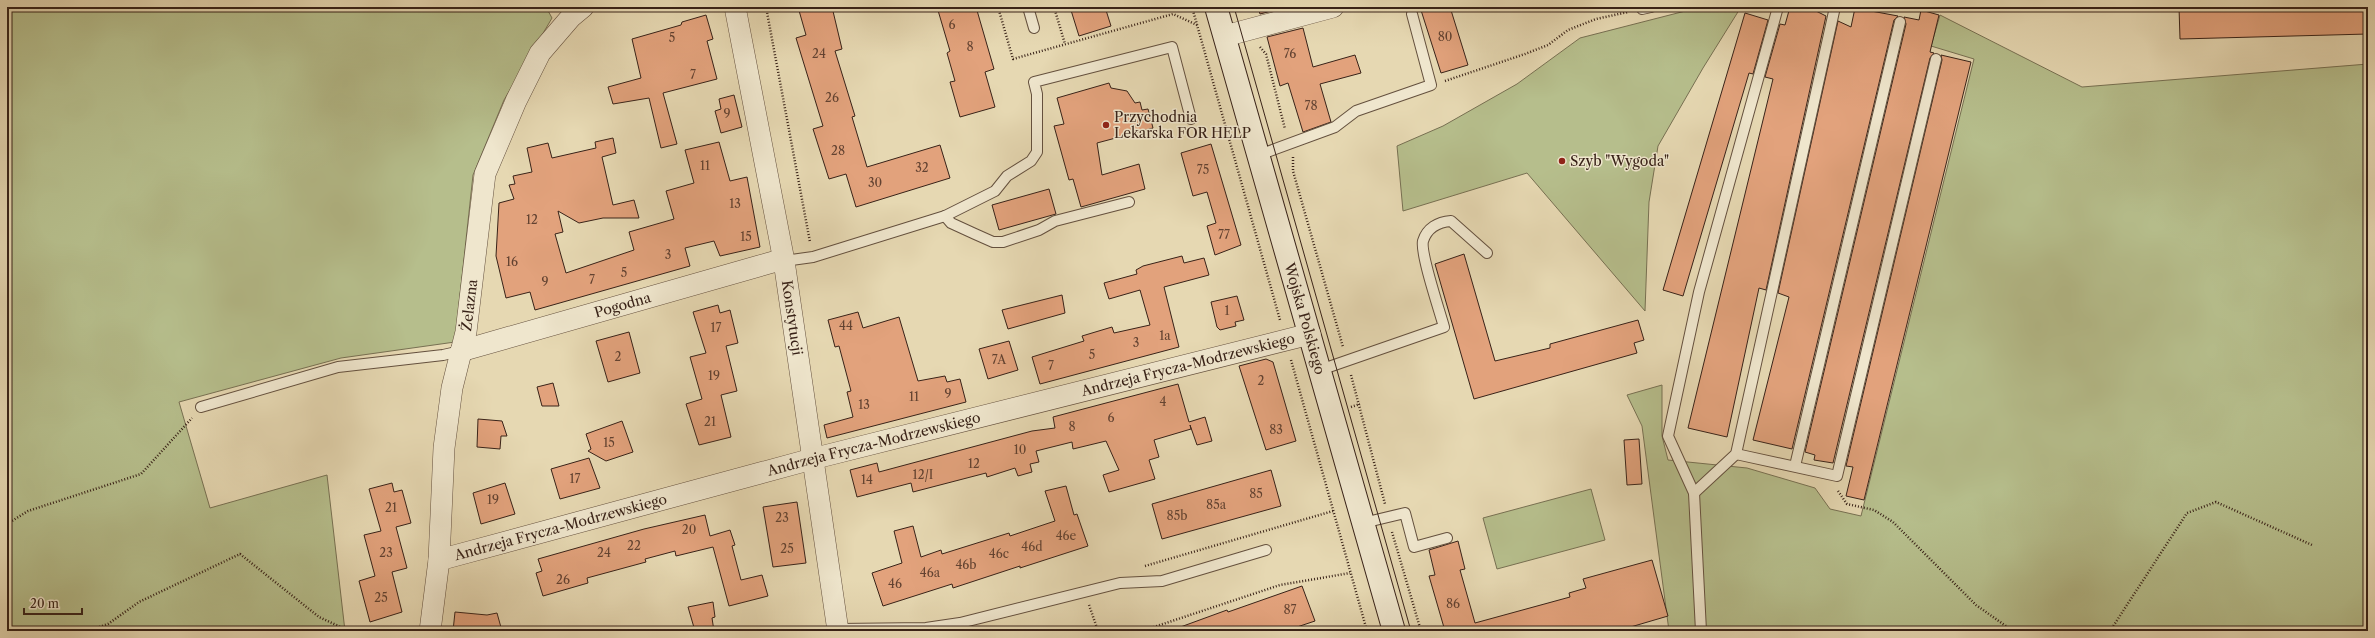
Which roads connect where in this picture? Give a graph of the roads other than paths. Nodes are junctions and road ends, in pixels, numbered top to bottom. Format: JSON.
{"nodes":[{"id":1,"x":583,"y":7,"type":"edge"},
{"id":2,"x":735,"y":7,"type":"edge"},
{"id":3,"x":1028,"y":7,"type":"edge"},
{"id":4,"x":1216,"y":7,"type":"edge"},
{"id":5,"x":1333,"y":7,"type":"edge"},
{"id":6,"x":1778,"y":7,"type":"edge"},
{"id":7,"x":1835,"y":7,"type":"edge"},
{"id":8,"x":1412,"y":14,"type":"dead end"},
{"id":9,"x":1900,"y":22,"type":"dead end"},
{"id":10,"x":1034,"y":28,"type":"dead end"},
{"id":11,"x":1225,"y":36,"type":"junction"},
{"id":12,"x":1936,"y":59,"type":"dead end"},
{"id":13,"x":1192,"y":119,"type":"dead end"},
{"id":14,"x":1259,"y":155,"type":"junction"},
{"id":15,"x":1129,"y":202,"type":"dead end"},
{"id":16,"x":945,"y":216,"type":"junction"},
{"id":17,"x":1487,"y":253,"type":"dead end"},
{"id":18,"x":784,"y":261,"type":"junction"},
{"id":19,"x":1310,"y":334,"type":"junction"},
{"id":20,"x":461,"y":351,"type":"junction"},
{"id":21,"x":1320,"y":370,"type":"junction"},
{"id":22,"x":201,"y":407,"type":"road end"},
{"id":23,"x":1736,"y":454,"type":"junction"},
{"id":24,"x":812,"y":459,"type":"junction"},
{"id":25,"x":1795,"y":466,"type":"junction"},
{"id":26,"x":1694,"y":493,"type":"junction"},
{"id":27,"x":1363,"y":523,"type":"junction"},
{"id":28,"x":1447,"y":538,"type":"dead end"},
{"id":29,"x":1266,"y":550,"type":"dead end"},
{"id":30,"x":439,"y":560,"type":"junction"},
{"id":31,"x":838,"y":630,"type":"edge"},
{"id":32,"x":430,"y":631,"type":"edge"},
{"id":33,"x":1394,"y":631,"type":"edge"},
{"id":34,"x":1701,"y":631,"type":"edge"}],
"edges":[{"from":1,"to":20,"type":"street","name":"Żelazna"},
{"from":2,"to":18,"type":"street","name":"Konstytucji"},
{"from":3,"to":10,"type":"lane"},
{"from":4,"to":11,"type":"main road","name":"Wojska Polskiego"},
{"from":5,"to":11,"type":"street"},
{"from":6,"to":26,"type":"lane"},
{"from":7,"to":23,"type":"lane"},
{"from":8,"to":14,"type":"lane"},
{"from":9,"to":25,"type":"lane"},
{"from":11,"to":14,"type":"main road","name":"Wojska Polskiego"},
{"from":12,"to":25,"type":"lane"},
{"from":13,"to":16,"type":"lane"},
{"from":14,"to":19,"type":"main road","name":"Wojska Polskiego"},
{"from":15,"to":16,"type":"lane"},
{"from":16,"to":18,"type":"lane"},
{"from":17,"to":21,"type":"lane"},
{"from":18,"to":20,"type":"street","name":"Pogodna"},
{"from":18,"to":24,"type":"street","name":"Konstytucji"},
{"from":19,"to":21,"type":"main road","name":"Wojska Polskiego"},
{"from":19,"to":24,"type":"street","name":"Andrzeja Frycza-Modrzewskiego"},
{"from":20,"to":22,"type":"lane"},
{"from":20,"to":30,"type":"street","name":"Żelazna"},
{"from":21,"to":27,"type":"main road","name":"Wojska Polskiego"},
{"from":23,"to":25,"type":"lane"},
{"from":23,"to":26,"type":"lane"},
{"from":24,"to":30,"type":"street","name":"Andrzeja Frycza-Modrzewskiego"},
{"from":24,"to":31,"type":"street","name":"Konstytucji"},
{"from":26,"to":34,"type":"lane"},
{"from":27,"to":28,"type":"lane"},
{"from":27,"to":33,"type":"main road","name":"Wojska Polskiego"},
{"from":29,"to":31,"type":"lane"},
{"from":30,"to":32,"type":"street","name":"Żelazna"}]}
